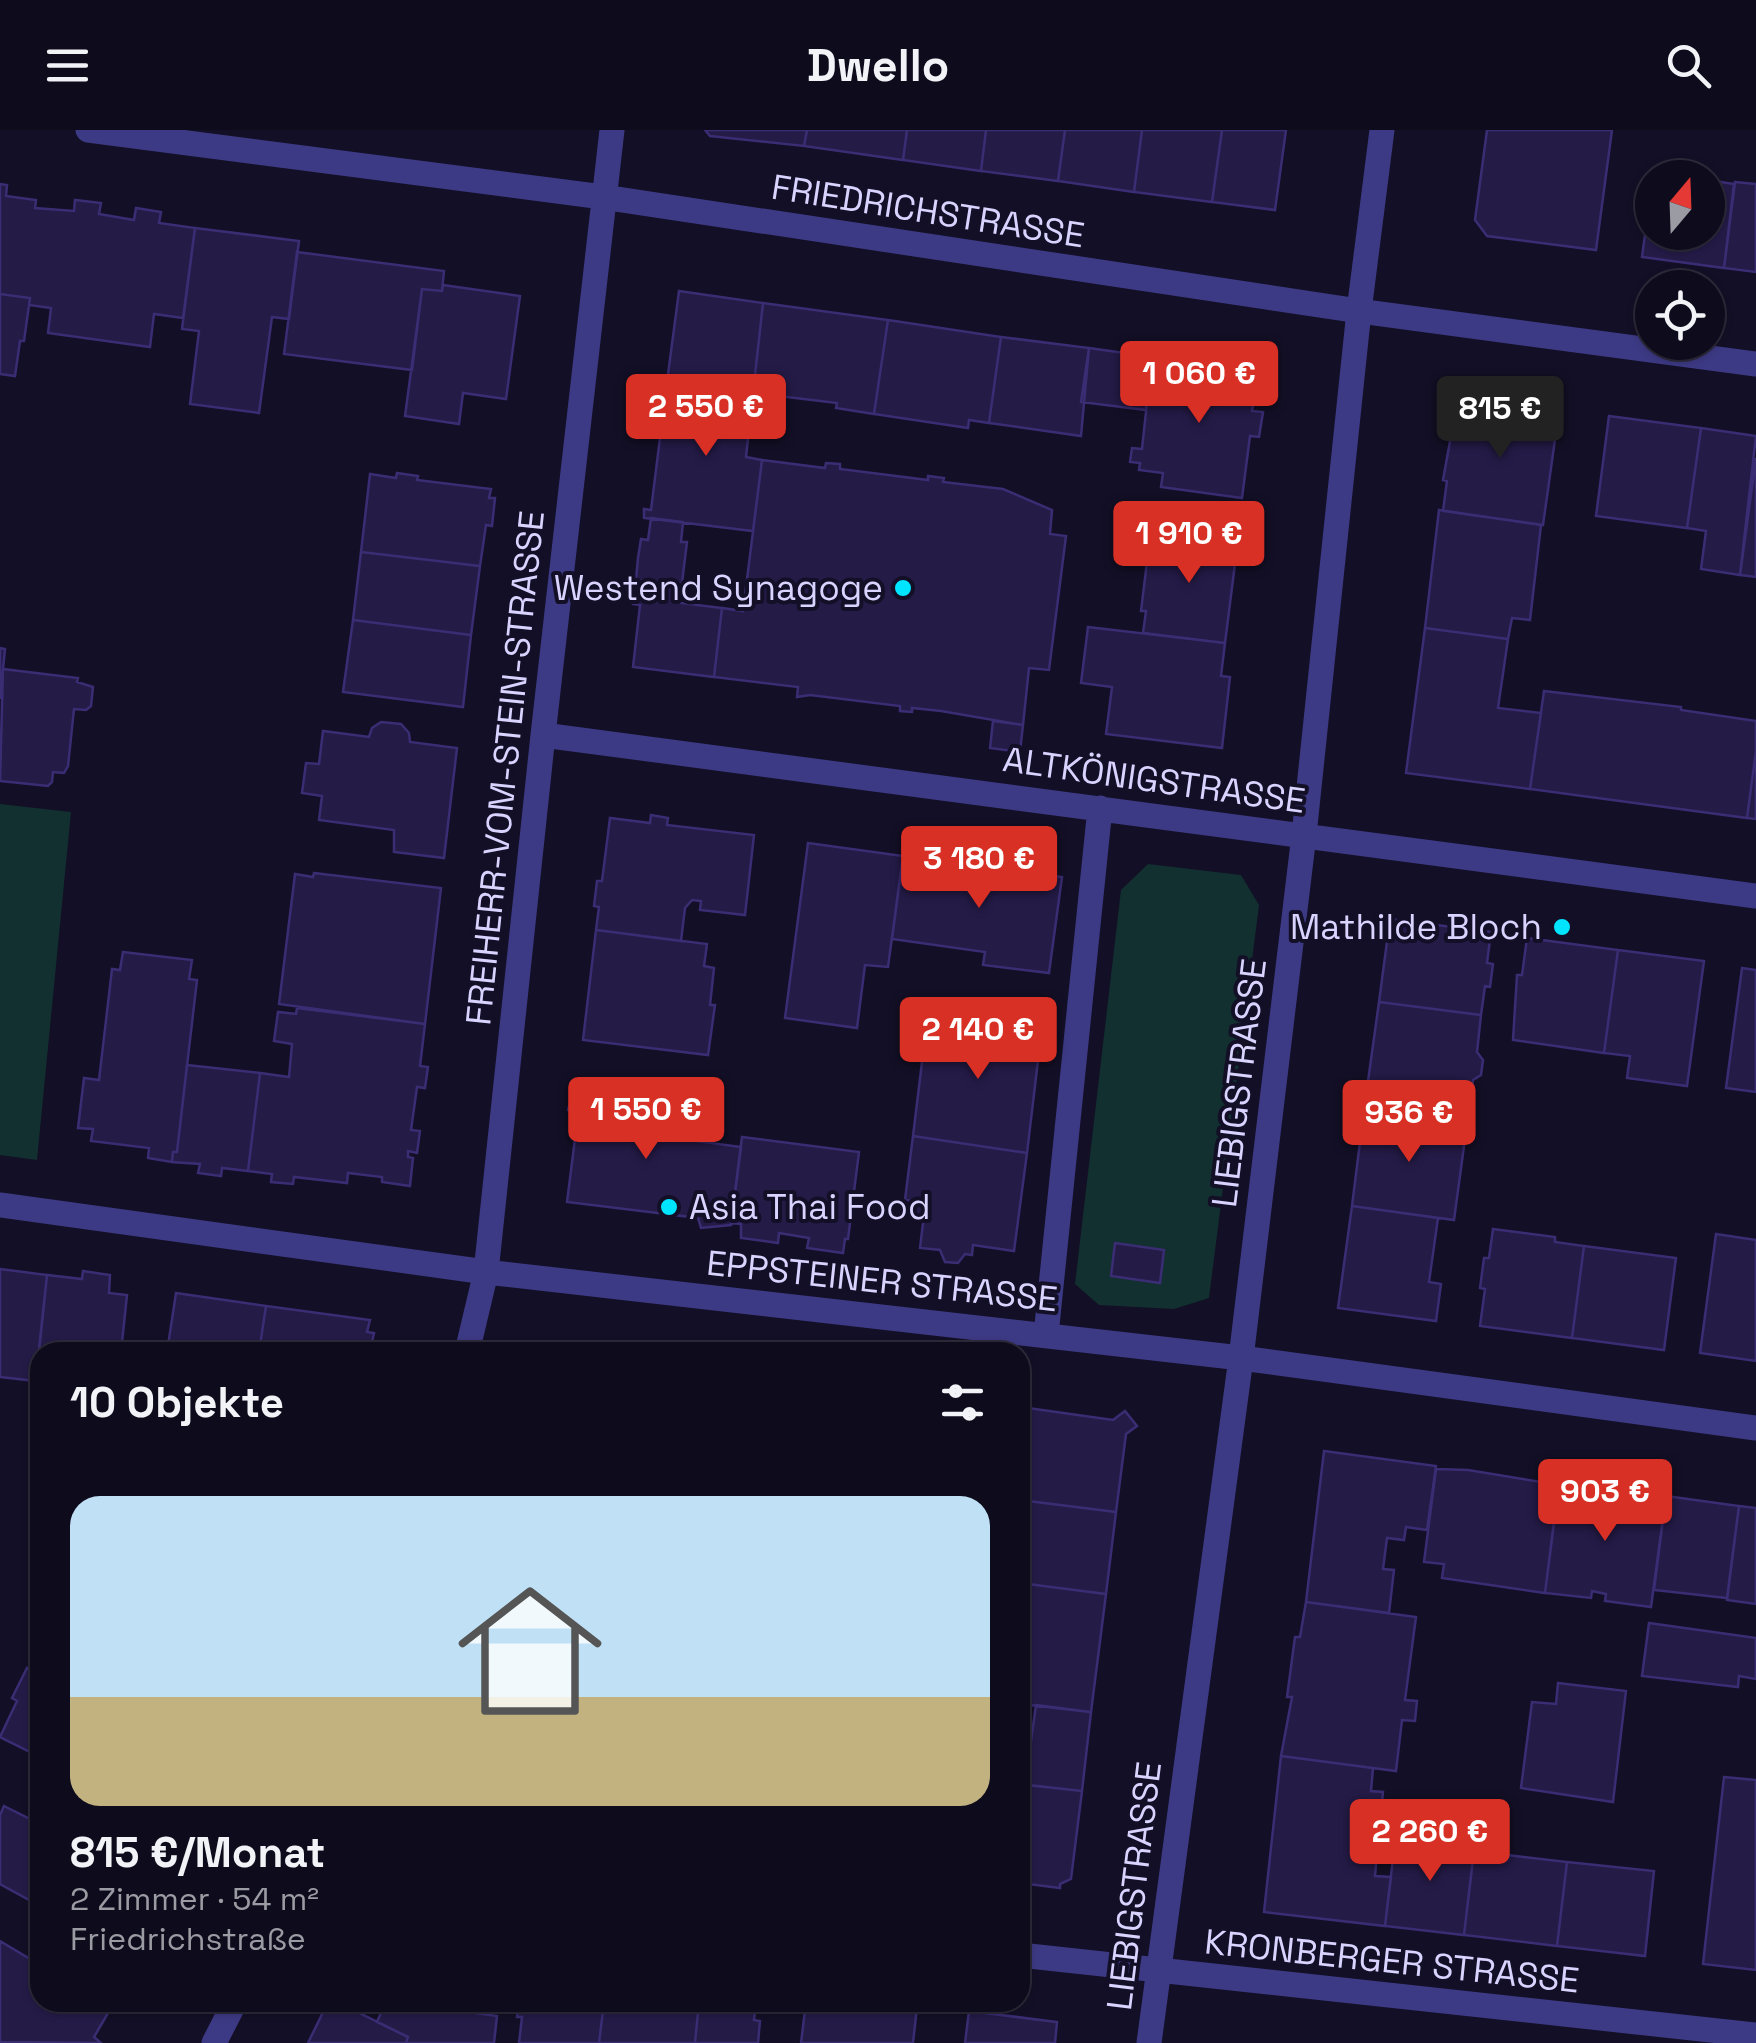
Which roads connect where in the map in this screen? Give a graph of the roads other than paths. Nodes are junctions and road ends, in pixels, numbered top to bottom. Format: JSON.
{"nodes":[{"id":1,"x":88,"y":130,"type":"edge"},
{"id":2,"x":612,"y":130,"type":"edge"},
{"id":3,"x":1382,"y":130,"type":"edge"},
{"id":4,"x":603,"y":198,"type":"junction"},
{"id":5,"x":1359,"y":311,"type":"junction"},
{"id":6,"x":1756,"y":364,"type":"edge"},
{"id":7,"x":543,"y":735,"type":"junction"},
{"id":8,"x":1100,"y":808,"type":"junction"},
{"id":9,"x":1304,"y":835,"type":"junction"},
{"id":10,"x":1756,"y":896,"type":"edge"},
{"id":11,"x":0,"y":1205,"type":"edge"},
{"id":12,"x":486,"y":1272,"type":"junction"},
{"id":13,"x":1046,"y":1335,"type":"junction"},
{"id":14,"x":469,"y":1342,"type":"edge"},
{"id":15,"x":1241,"y":1358,"type":"junction"},
{"id":16,"x":1756,"y":1428,"type":"edge"},
{"id":17,"x":1030,"y":1956,"type":"edge"},
{"id":18,"x":1156,"y":1972,"type":"junction"},
{"id":19,"x":230,"y":2012,"type":"edge"},
{"id":20,"x":1756,"y":2035,"type":"edge"},
{"id":21,"x":214,"y":2043,"type":"edge"},
{"id":22,"x":1149,"y":2043,"type":"edge"}],
"edges":[{"from":1,"to":4,"type":"street","name":"FRIEDRICHSTRASSE"},
{"from":2,"to":4,"type":"street","name":"FREIHERR-VOM-STEIN-STRASSE"},
{"from":3,"to":5,"type":"street","name":"LIEBIGSTRASSE"},
{"from":4,"to":5,"type":"street","name":"FRIEDRICHSTRASSE"},
{"from":4,"to":7,"type":"street","name":"FREIHERR-VOM-STEIN-STRASSE"},
{"from":5,"to":6,"type":"street","name":"FRIEDRICHSTRASSE"},
{"from":5,"to":9,"type":"street","name":"LIEBIGSTRASSE"},
{"from":7,"to":8,"type":"street","name":"ALTKÖNIGSTRASSE"},
{"from":7,"to":12,"type":"street","name":"FREIHERR-VOM-STEIN-STRASSE"},
{"from":8,"to":9,"type":"street","name":"ALTKÖNIGSTRASSE"},
{"from":8,"to":13,"type":"street"},
{"from":9,"to":10,"type":"street","name":"ALTKÖNIGSTRASSE"},
{"from":9,"to":15,"type":"street","name":"LIEBIGSTRASSE"},
{"from":11,"to":12,"type":"street","name":"EPPSTEINER STRASSE"},
{"from":12,"to":13,"type":"street","name":"EPPSTEINER STRASSE"},
{"from":12,"to":14,"type":"street","name":"FREIHERR-VOM-STEIN-STRASSE"},
{"from":13,"to":15,"type":"street","name":"EPPSTEINER STRASSE"},
{"from":15,"to":16,"type":"street","name":"EPPSTEINER STRASSE"},
{"from":15,"to":18,"type":"street","name":"LIEBIGSTRASSE"},
{"from":17,"to":18,"type":"street","name":"KRONBERGER STRASSE"},
{"from":18,"to":20,"type":"street","name":"KRONBERGER STRASSE"},
{"from":18,"to":22,"type":"street","name":"LIEBIGSTRASSE"},
{"from":19,"to":21,"type":"street"}]}
